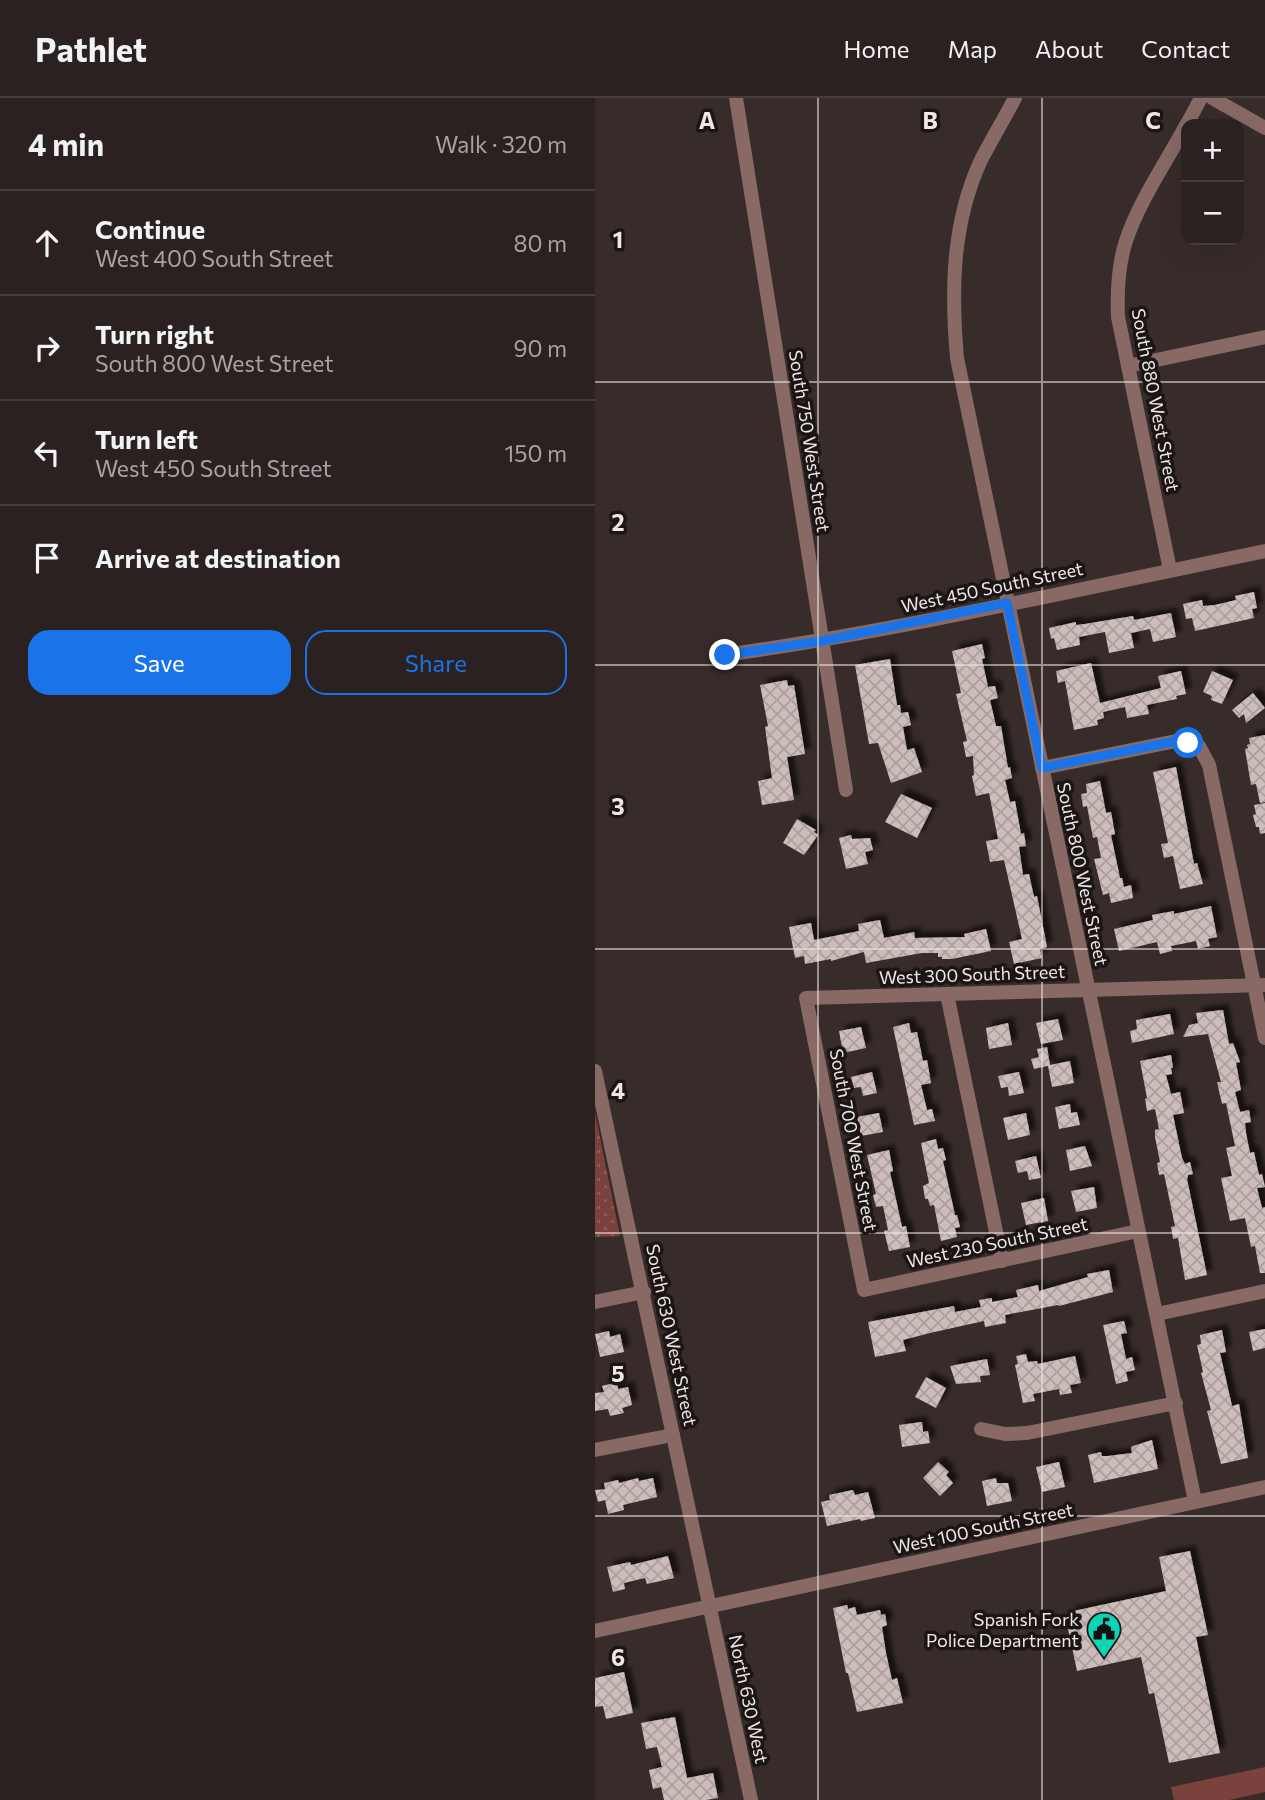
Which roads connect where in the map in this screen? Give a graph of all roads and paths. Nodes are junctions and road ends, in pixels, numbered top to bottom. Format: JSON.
{"nodes":[{"id":1,"x":736,"y":98,"type":"edge"},
{"id":2,"x":1015,"y":98,"type":"edge"},
{"id":3,"x":1201,"y":98,"type":"edge"},
{"id":4,"x":1212,"y":98,"type":"edge"},
{"id":5,"x":1190,"y":119,"type":"edge"},
{"id":6,"x":1265,"y":128,"type":"edge"},
{"id":7,"x":1181,"y":136,"type":"edge"},
{"id":8,"x":1265,"y":337,"type":"edge"},
{"id":9,"x":1128,"y":366,"type":"junction"},
{"id":10,"x":1265,"y":551,"type":"edge"},
{"id":11,"x":1170,"y":570,"type":"junction"},
{"id":12,"x":1007,"y":603,"type":"junction"},
{"id":13,"x":822,"y":641,"type":"junction"},
{"id":14,"x":725,"y":655,"type":"dead end"},
{"id":15,"x":1042,"y":768,"type":"junction"},
{"id":16,"x":846,"y":790,"type":"dead end"},
{"id":17,"x":1259,"y":985,"type":"edge"},
{"id":18,"x":1088,"y":990,"type":"junction"},
{"id":19,"x":947,"y":994,"type":"junction"},
{"id":20,"x":806,"y":999,"type":"joint"},
{"id":21,"x":1265,"y":1038,"type":"edge"},
{"id":22,"x":595,"y":1071,"type":"edge"},
{"id":23,"x":1138,"y":1231,"type":"junction"},
{"id":24,"x":1002,"y":1261,"type":"junction"},
{"id":25,"x":864,"y":1290,"type":"joint"},
{"id":26,"x":1265,"y":1291,"type":"edge"},
{"id":27,"x":644,"y":1292,"type":"junction"},
{"id":28,"x":595,"y":1302,"type":"edge"},
{"id":29,"x":1157,"y":1314,"type":"junction"},
{"id":30,"x":1175,"y":1403,"type":"junction"},
{"id":31,"x":981,"y":1429,"type":"dead end"},
{"id":32,"x":673,"y":1435,"type":"junction"},
{"id":33,"x":595,"y":1450,"type":"edge"},
{"id":34,"x":1265,"y":1487,"type":"edge"},
{"id":35,"x":1195,"y":1501,"type":"junction"},
{"id":36,"x":709,"y":1606,"type":"junction"},
{"id":37,"x":595,"y":1631,"type":"edge"},
{"id":38,"x":751,"y":1800,"type":"edge"}],
"edges":[{"from":1,"to":13,"type":"street","name":"South 750 West Street"},
{"from":2,"to":12,"type":"street","name":"South 800 West Street"},
{"from":3,"to":5,"type":"street","name":"South 880 West Street"},
{"from":4,"to":6,"type":"street"},
{"from":7,"to":9,"type":"street","name":"South 880 West Street"},
{"from":8,"to":9,"type":"street"},
{"from":9,"to":11,"type":"street","name":"South 880 West Street"},
{"from":10,"to":11,"type":"street","name":"West 450 South Street"},
{"from":11,"to":12,"type":"street","name":"West 450 South Street"},
{"from":12,"to":13,"type":"street","name":"West 450 South Street"},
{"from":12,"to":15,"type":"street","name":"South 800 West Street"},
{"from":13,"to":14,"type":"street","name":"West 450 South Street"},
{"from":13,"to":16,"type":"street","name":"South 750 West Street"},
{"from":15,"to":17,"type":"street"},
{"from":15,"to":18,"type":"street","name":"South 800 West Street"},
{"from":17,"to":18,"type":"street","name":"West 300 South Street"},
{"from":17,"to":21,"type":"street"},
{"from":18,"to":19,"type":"street","name":"West 300 South Street"},
{"from":18,"to":23,"type":"street","name":"South 800 West Street"},
{"from":19,"to":20,"type":"street","name":"West 300 South Street"},
{"from":19,"to":24,"type":"street"},
{"from":20,"to":25,"type":"street","name":"South 700 West Street"},
{"from":22,"to":27,"type":"street","name":"South 630 West Street"},
{"from":23,"to":24,"type":"street","name":"West 230 South Street"},
{"from":23,"to":29,"type":"street","name":"South 800 West Street"},
{"from":24,"to":25,"type":"street","name":"West 230 South Street"},
{"from":26,"to":29,"type":"street"},
{"from":27,"to":28,"type":"street"},
{"from":27,"to":32,"type":"street","name":"South 630 West Street"},
{"from":29,"to":30,"type":"street","name":"South 800 West Street"},
{"from":30,"to":31,"type":"street"},
{"from":30,"to":35,"type":"street","name":"South 800 West Street"},
{"from":32,"to":33,"type":"street"},
{"from":32,"to":36,"type":"street","name":"South 630 West Street"},
{"from":34,"to":35,"type":"street","name":"West 100 South Street"},
{"from":35,"to":36,"type":"street","name":"West 100 South Street"},
{"from":36,"to":37,"type":"street","name":"West 100 South Street"},
{"from":36,"to":38,"type":"street","name":"North 630 West"}]}
